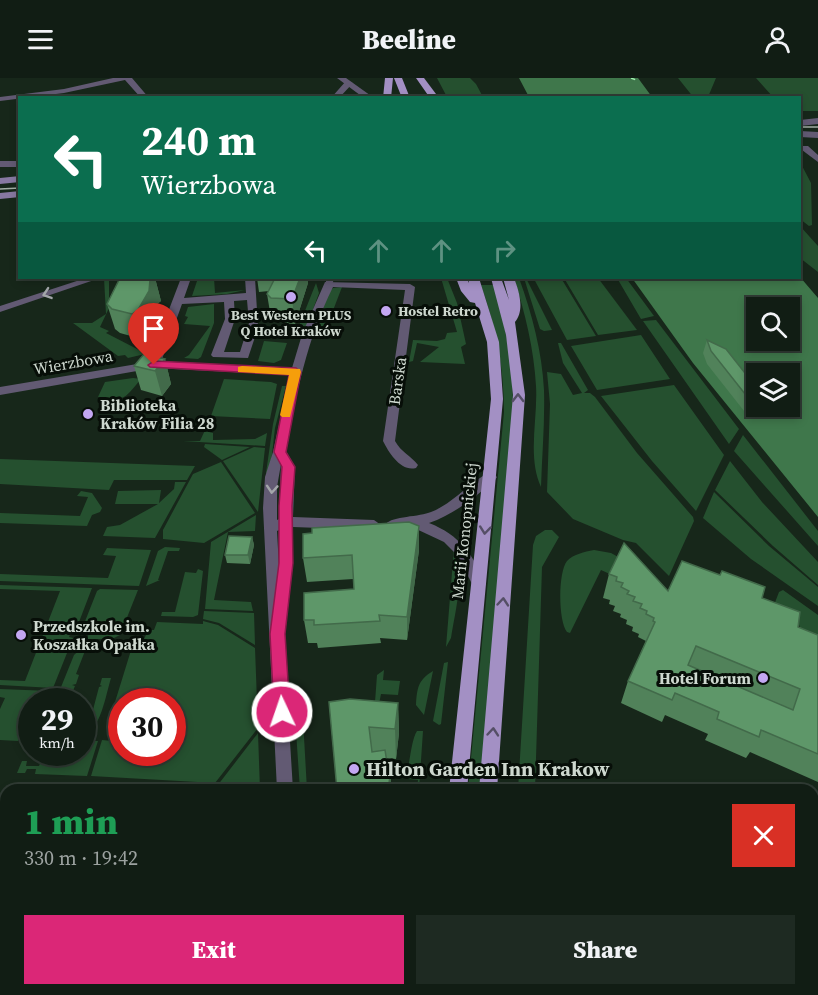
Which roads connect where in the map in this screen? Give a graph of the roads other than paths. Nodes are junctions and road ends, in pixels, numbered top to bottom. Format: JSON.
{"nodes":[{"id":1,"x":123,"y":78,"type":"edge"},
{"id":2,"x":129,"y":78,"type":"edge"},
{"id":3,"x":388,"y":78,"type":"edge"},
{"id":4,"x":399,"y":78,"type":"edge"},
{"id":5,"x":410,"y":78,"type":"edge"},
{"id":6,"x":420,"y":78,"type":"edge"},
{"id":7,"x":345,"y":81,"type":"edge"},
{"id":8,"x":64,"y":91,"type":"edge"},
{"id":9,"x":24,"y":96,"type":"edge"},
{"id":10,"x":144,"y":96,"type":"edge"},
{"id":11,"x":335,"y":96,"type":"edge"},
{"id":12,"x":367,"y":96,"type":"edge"},
{"id":13,"x":387,"y":96,"type":"edge"},
{"id":14,"x":405,"y":96,"type":"edge"},
{"id":15,"x":421,"y":96,"type":"edge"},
{"id":16,"x":434,"y":96,"type":"edge"},
{"id":17,"x":18,"y":97,"type":"edge"},
{"id":18,"x":0,"y":99,"type":"edge"},
{"id":19,"x":818,"y":122,"type":"edge"},
{"id":20,"x":801,"y":123,"type":"edge"},
{"id":21,"x":801,"y":134,"type":"edge"},
{"id":22,"x":818,"y":135,"type":"edge"},
{"id":23,"x":805,"y":148,"type":"dead end"},
{"id":24,"x":818,"y":159,"type":"edge"},
{"id":25,"x":0,"y":164,"type":"edge"},
{"id":26,"x":18,"y":164,"type":"edge"},
{"id":27,"x":18,"y":179,"type":"edge"},
{"id":28,"x":0,"y":181,"type":"edge"},
{"id":29,"x":18,"y":194,"type":"edge"},
{"id":30,"x":0,"y":196,"type":"edge"},
{"id":31,"x":92,"y":279,"type":"edge"},
{"id":32,"x":186,"y":279,"type":"edge"},
{"id":33,"x":250,"y":279,"type":"edge"},
{"id":34,"x":461,"y":279,"type":"edge"},
{"id":35,"x":473,"y":279,"type":"edge"},
{"id":36,"x":496,"y":279,"type":"edge"},
{"id":37,"x":509,"y":279,"type":"edge"},
{"id":38,"x":329,"y":281,"type":"edge"},
{"id":39,"x":251,"y":296,"type":"junction"},
{"id":40,"x":229,"y":299,"type":"junction"},
{"id":41,"x":177,"y":301,"type":"junction"},
{"id":42,"x":0,"y":309,"type":"edge"},
{"id":43,"x":484,"y":311,"type":"junction"},
{"id":44,"x":511,"y":325,"type":"junction"},
{"id":45,"x":252,"y":330,"type":"junction"},
{"id":46,"x":308,"y":336,"type":"junction"},
{"id":47,"x":154,"y":365,"type":"junction"},
{"id":48,"x":296,"y":372,"type":"junction"},
{"id":49,"x":0,"y":392,"type":"edge"},
{"id":50,"x":280,"y":452,"type":"junction"},
{"id":51,"x":412,"y":465,"type":"dead end"},
{"id":52,"x":491,"y":477,"type":"junction"},
{"id":53,"x":416,"y":523,"type":"junction"},
{"id":54,"x":271,"y":528,"type":"junction"},
{"id":55,"x":286,"y":528,"type":"junction"},
{"id":56,"x":479,"y":584,"type":"junction"},
{"id":57,"x":278,"y":634,"type":"junction"},
{"id":58,"x":285,"y":784,"type":"edge"},
{"id":59,"x":459,"y":784,"type":"edge"},
{"id":60,"x":488,"y":784,"type":"edge"}],
"edges":[{"from":1,"to":8,"type":"street"},
{"from":2,"to":10,"type":"street"},
{"from":3,"to":13,"type":"main road"},
{"from":4,"to":14,"type":"main road"},
{"from":5,"to":15,"type":"main road"},
{"from":6,"to":16,"type":"main road"},
{"from":7,"to":11,"type":"street"},
{"from":7,"to":12,"type":"street"},
{"from":8,"to":9,"type":"street"},
{"from":17,"to":18,"type":"street"},
{"from":19,"to":20,"type":"street"},
{"from":21,"to":22,"type":"street"},
{"from":23,"to":24,"type":"street"},
{"from":25,"to":26,"type":"street"},
{"from":27,"to":28,"type":"main road"},
{"from":29,"to":30,"type":"main road"},
{"from":31,"to":42,"type":"street","one_way":true},
{"from":32,"to":41,"type":"street"},
{"from":33,"to":39,"type":"street"},
{"from":34,"to":43,"type":"main road"},
{"from":35,"to":43,"type":"main road","name":"Marii Konopnickiej"},
{"from":36,"to":44,"type":"main road"},
{"from":37,"to":44,"type":"main road"},
{"from":38,"to":46,"type":"street"},
{"from":38,"to":51,"type":"street","name":"Barska"},
{"from":39,"to":40,"type":"street"},
{"from":39,"to":45,"type":"street"},
{"from":40,"to":41,"type":"street"},
{"from":40,"to":45,"type":"street"},
{"from":41,"to":47,"type":"street"},
{"from":43,"to":52,"type":"main road","name":"Marii Konopnickiej"},
{"from":60,"to":44,"type":"main road","one_way":true},
{"from":45,"to":46,"type":"street"},
{"from":46,"to":48,"type":"street"},
{"from":47,"to":48,"type":"street","name":"Wierzbowa"},
{"from":47,"to":49,"type":"street","name":"Wierzbowa"},
{"from":48,"to":50,"type":"street"},
{"from":50,"to":54,"type":"street","one_way":true},
{"from":50,"to":55,"type":"street"},
{"from":52,"to":53,"type":"street"},
{"from":52,"to":56,"type":"main road","name":"Marii Konopnickiej","one_way":true},
{"from":53,"to":55,"type":"street"},
{"from":53,"to":56,"type":"street"},
{"from":54,"to":55,"type":"street"},
{"from":54,"to":57,"type":"street"},
{"from":55,"to":57,"type":"street"},
{"from":56,"to":59,"type":"main road","name":"Marii Konopnickiej"},
{"from":57,"to":58,"type":"street"}]}
